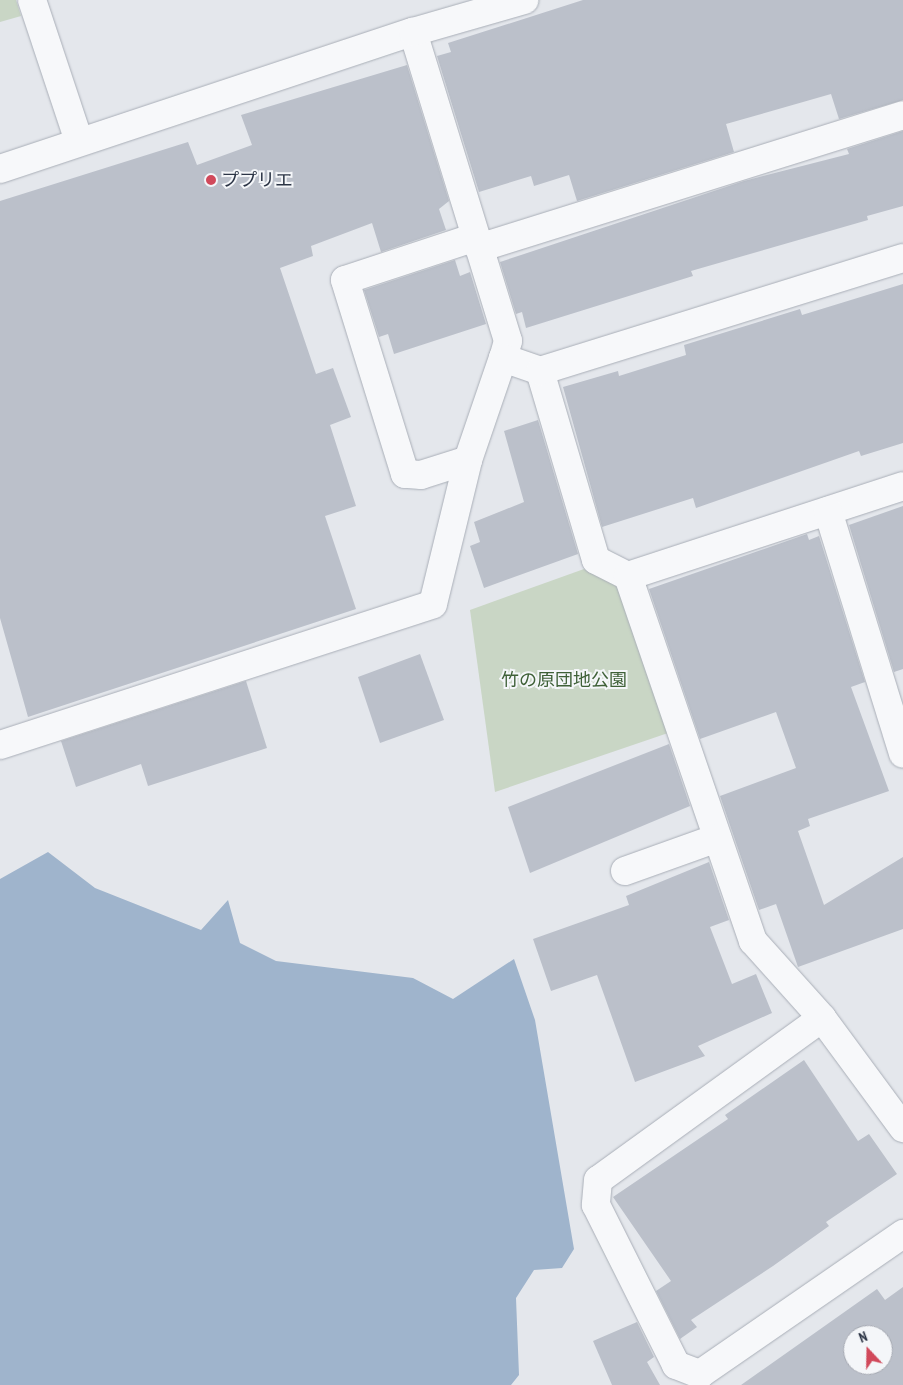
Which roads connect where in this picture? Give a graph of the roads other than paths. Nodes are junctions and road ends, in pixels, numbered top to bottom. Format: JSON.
{"nodes":[{"id":1,"x":32,"y":0,"type":"edge"},
{"id":2,"x":524,"y":0,"type":"edge"},
{"id":3,"x":413,"y":32,"type":"junction"},
{"id":4,"x":903,"y":115,"type":"edge"},
{"id":5,"x":79,"y":141,"type":"junction"},
{"id":6,"x":0,"y":169,"type":"edge"},
{"id":7,"x":478,"y":242,"type":"junction"},
{"id":8,"x":903,"y":258,"type":"edge"},
{"id":9,"x":503,"y":358,"type":"junction"},
{"id":10,"x":540,"y":371,"type":"junction"},
{"id":11,"x":468,"y":460,"type":"junction"},
{"id":12,"x":903,"y":486,"type":"edge"},
{"id":13,"x":828,"y":511,"type":"junction"},
{"id":14,"x":628,"y":576,"type":"junction"},
{"id":15,"x":0,"y":744,"type":"edge"},
{"id":16,"x":903,"y":754,"type":"edge"},
{"id":17,"x":717,"y":838,"type":"junction"},
{"id":18,"x":625,"y":871,"type":"dead end"},
{"id":19,"x":822,"y":1018,"type":"junction"},
{"id":20,"x":903,"y":1128,"type":"edge"},
{"id":21,"x":903,"y":1234,"type":"edge"},
{"id":22,"x":690,"y":1379,"type":"edge"}],
"edges":[{"from":1,"to":5,"type":"street"},
{"from":2,"to":3,"type":"street"},
{"from":3,"to":5,"type":"street"},
{"from":3,"to":7,"type":"street"},
{"from":4,"to":7,"type":"street"},
{"from":5,"to":6,"type":"street"},
{"from":7,"to":9,"type":"street"},
{"from":7,"to":11,"type":"street"},
{"from":8,"to":10,"type":"street"},
{"from":9,"to":10,"type":"street"},
{"from":9,"to":11,"type":"street"},
{"from":10,"to":14,"type":"street"},
{"from":11,"to":15,"type":"street"},
{"from":12,"to":13,"type":"street"},
{"from":13,"to":14,"type":"street"},
{"from":13,"to":16,"type":"street"},
{"from":14,"to":17,"type":"street"},
{"from":17,"to":18,"type":"street"},
{"from":17,"to":19,"type":"street"},
{"from":19,"to":20,"type":"street"},
{"from":19,"to":22,"type":"street"},
{"from":21,"to":22,"type":"street"}]}
